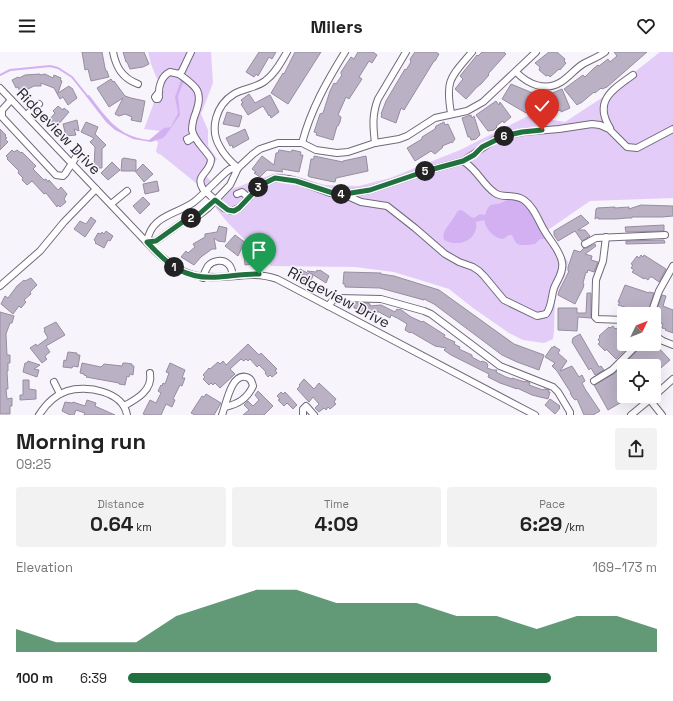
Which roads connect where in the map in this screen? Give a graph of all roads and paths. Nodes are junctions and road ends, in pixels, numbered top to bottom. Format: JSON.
{"nodes":[{"id":1,"x":113,"y":52,"type":"edge"},
{"id":2,"x":191,"y":52,"type":"edge"},
{"id":3,"x":287,"y":52,"type":"edge"},
{"id":4,"x":345,"y":52,"type":"edge"},
{"id":5,"x":406,"y":52,"type":"edge"},
{"id":6,"x":472,"y":52,"type":"edge"},
{"id":7,"x":536,"y":52,"type":"edge"},
{"id":8,"x":605,"y":52,"type":"edge"},
{"id":9,"x":586,"y":54,"type":"dead end"},
{"id":10,"x":583,"y":64,"type":"junction"},
{"id":11,"x":516,"y":72,"type":"junction"},
{"id":12,"x":179,"y":74,"type":"junction"},
{"id":13,"x":633,"y":74,"type":"dead end"},
{"id":14,"x":138,"y":84,"type":"dead end"},
{"id":15,"x":0,"y":88,"type":"edge"},
{"id":16,"x":159,"y":92,"type":"dead end"},
{"id":17,"x":11,"y":100,"type":"junction"},
{"id":18,"x":39,"y":104,"type":"dead end"},
{"id":19,"x":451,"y":113,"type":"junction"},
{"id":20,"x":26,"y":115,"type":"junction"},
{"id":21,"x":673,"y":129,"type":"edge"},
{"id":22,"x":612,"y":131,"type":"junction"},
{"id":23,"x":302,"y":143,"type":"junction"},
{"id":24,"x":375,"y":143,"type":"junction"},
{"id":25,"x":78,"y":154,"type":"dead end"},
{"id":26,"x":474,"y":154,"type":"junction"},
{"id":27,"x":463,"y":161,"type":"junction"},
{"id":28,"x":72,"y":163,"type":"junction"},
{"id":29,"x":238,"y":168,"type":"junction"},
{"id":30,"x":475,"y":170,"type":"junction"},
{"id":31,"x":96,"y":189,"type":"junction"},
{"id":32,"x":127,"y":191,"type":"dead end"},
{"id":33,"x":204,"y":193,"type":"junction"},
{"id":34,"x":237,"y":194,"type":"dead end"},
{"id":35,"x":343,"y":194,"type":"junction"},
{"id":36,"x":249,"y":198,"type":"junction"},
{"id":37,"x":214,"y":202,"type":"junction"},
{"id":38,"x":111,"y":204,"type":"junction"},
{"id":39,"x":178,"y":210,"type":"junction"},
{"id":40,"x":184,"y":221,"type":"junction"},
{"id":41,"x":664,"y":236,"type":"dead end"},
{"id":42,"x":606,"y":237,"type":"junction"},
{"id":43,"x":147,"y":242,"type":"junction"},
{"id":44,"x":585,"y":244,"type":"dead end"},
{"id":45,"x":673,"y":266,"type":"edge"},
{"id":46,"x":233,"y":276,"type":"junction"},
{"id":47,"x":203,"y":278,"type":"junction"},
{"id":48,"x":0,"y":286,"type":"edge"},
{"id":49,"x":328,"y":306,"type":"junction"},
{"id":50,"x":653,"y":307,"type":"edge"},
{"id":51,"x":617,"y":320,"type":"edge"},
{"id":52,"x":661,"y":340,"type":"edge"},
{"id":53,"x":673,"y":345,"type":"edge"},
{"id":54,"x":631,"y":351,"type":"edge"},
{"id":55,"x":150,"y":373,"type":"dead end"},
{"id":56,"x":673,"y":379,"type":"edge"},
{"id":57,"x":594,"y":381,"type":"dead end"},
{"id":58,"x":54,"y":382,"type":"dead end"},
{"id":59,"x":661,"y":389,"type":"edge"},
{"id":60,"x":60,"y":394,"type":"junction"},
{"id":61,"x":645,"y":403,"type":"edge"},
{"id":62,"x":655,"y":403,"type":"edge"},
{"id":63,"x":124,"y":406,"type":"junction"},
{"id":64,"x":225,"y":407,"type":"junction"},
{"id":65,"x":39,"y":415,"type":"edge"},
{"id":66,"x":127,"y":415,"type":"edge"},
{"id":67,"x":222,"y":415,"type":"edge"},
{"id":68,"x":303,"y":415,"type":"edge"},
{"id":69,"x":314,"y":415,"type":"edge"},
{"id":70,"x":535,"y":415,"type":"edge"},
{"id":71,"x":570,"y":415,"type":"edge"},
{"id":72,"x":631,"y":415,"type":"edge"},
{"id":73,"x":662,"y":415,"type":"edge"}],
"edges":[{"from":1,"to":14,"type":"street"},
{"from":2,"to":12,"type":"street"},
{"from":3,"to":29,"type":"street"},
{"from":4,"to":23,"type":"street"},
{"from":5,"to":24,"type":"street"},
{"from":6,"to":19,"type":"street"},
{"from":7,"to":11,"type":"street"},
{"from":8,"to":10,"type":"street"},
{"from":9,"to":10,"type":"street"},
{"from":10,"to":11,"type":"street"},
{"from":11,"to":19,"type":"street"},
{"from":12,"to":16,"type":"street"},
{"from":12,"to":33,"type":"street"},
{"from":13,"to":22,"type":"street"},
{"from":15,"to":17,"type":"street","name":"Ridgeview Drive"},
{"from":17,"to":20,"type":"street","name":"Ridgeview Drive"},
{"from":17,"to":28,"type":"street"},
{"from":18,"to":20,"type":"street"},
{"from":19,"to":24,"type":"street"},
{"from":20,"to":28,"type":"street","name":"Ridgeview Drive"},
{"from":21,"to":22,"type":"street"},
{"from":22,"to":26,"type":"street"},
{"from":23,"to":24,"type":"street"},
{"from":23,"to":29,"type":"street"},
{"from":25,"to":28,"type":"street"},
{"from":26,"to":27,"type":"street"},
{"from":26,"to":30,"type":"street"},
{"from":27,"to":30,"type":"street"},
{"from":27,"to":35,"type":"street"},
{"from":28,"to":31,"type":"street","name":"Ridgeview Drive"},
{"from":29,"to":33,"type":"street"},
{"from":29,"to":37,"type":"street"},
{"from":30,"to":35,"type":"street"},
{"from":31,"to":38,"type":"street","name":"Ridgeview Drive"},
{"from":31,"to":48,"type":"street"},
{"from":32,"to":38,"type":"street"},
{"from":33,"to":37,"type":"street"},
{"from":33,"to":39,"type":"street"},
{"from":34,"to":36,"type":"street"},
{"from":35,"to":36,"type":"street"},
{"from":36,"to":37,"type":"street"},
{"from":37,"to":40,"type":"street"},
{"from":38,"to":43,"type":"street","name":"Ridgeview Drive"},
{"from":39,"to":40,"type":"street"},
{"from":39,"to":43,"type":"street"},
{"from":40,"to":43,"type":"street"},
{"from":41,"to":42,"type":"street"},
{"from":42,"to":44,"type":"street"},
{"from":42,"to":51,"type":"street"},
{"from":43,"to":47,"type":"street","name":"Ridgeview Drive"},
{"from":45,"to":50,"type":"street"},
{"from":46,"to":47,"type":"street","name":"Ridgeview Drive"},
{"from":46,"to":47,"type":"street"},
{"from":46,"to":49,"type":"street","name":"Ridgeview Drive"},
{"from":49,"to":70,"type":"street","name":"Ridgeview Drive"},
{"from":49,"to":71,"type":"street"},
{"from":52,"to":53,"type":"street"},
{"from":54,"to":57,"type":"street"},
{"from":55,"to":63,"type":"street"},
{"from":56,"to":59,"type":"street"},
{"from":58,"to":60,"type":"street"},
{"from":60,"to":63,"type":"street"},
{"from":60,"to":65,"type":"street"},
{"from":61,"to":72,"type":"street"},
{"from":62,"to":73,"type":"street"},
{"from":63,"to":66,"type":"street"},
{"from":64,"to":64,"type":"street"},
{"from":64,"to":67,"type":"street"},
{"from":68,"to":69,"type":"street"}]}
